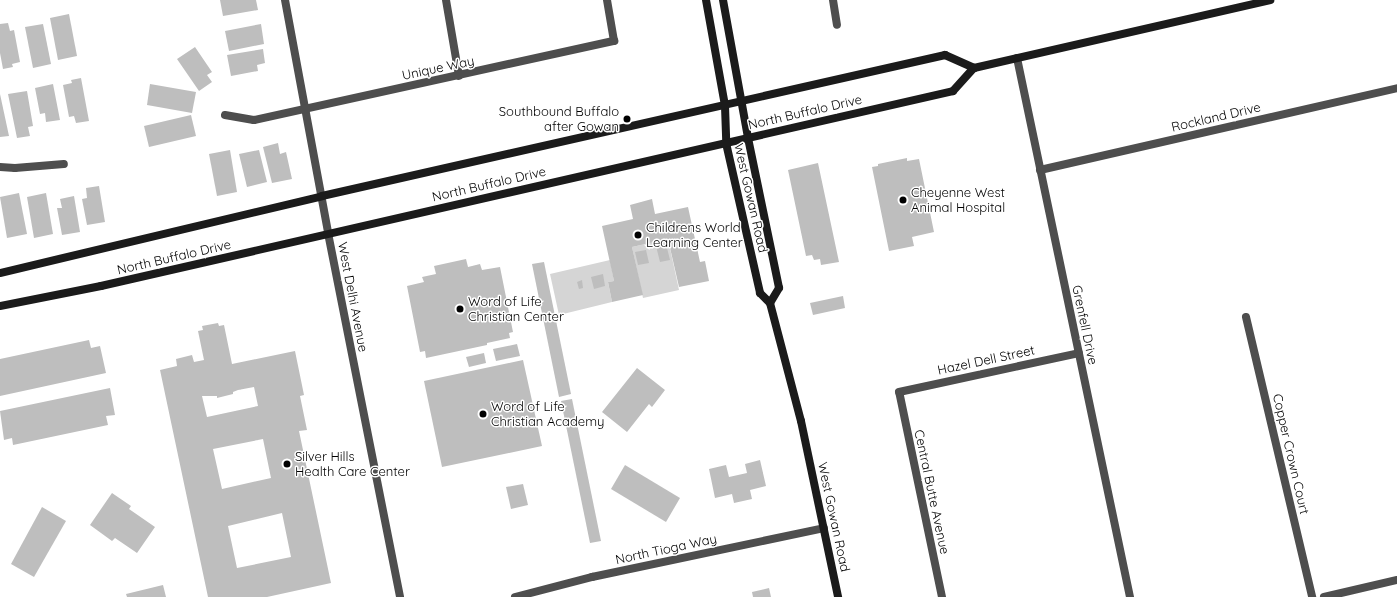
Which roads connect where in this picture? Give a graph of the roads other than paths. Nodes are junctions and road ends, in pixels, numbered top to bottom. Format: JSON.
{"nodes":[{"id":1,"x":285,"y":0,"type":"edge"},
{"id":2,"x":446,"y":0,"type":"edge"},
{"id":3,"x":607,"y":0,"type":"edge"},
{"id":4,"x":706,"y":0,"type":"edge"},
{"id":5,"x":723,"y":0,"type":"edge"},
{"id":6,"x":833,"y":0,"type":"edge"},
{"id":7,"x":1270,"y":0,"type":"edge"},
{"id":8,"x":1245,"y":3,"type":"edge"},
{"id":9,"x":837,"y":25,"type":"dead end"},
{"id":10,"x":1017,"y":58,"type":"junction"},
{"id":11,"x":974,"y":68,"type":"junction"},
{"id":12,"x":459,"y":76,"type":"junction"},
{"id":13,"x":1397,"y":88,"type":"edge"},
{"id":14,"x":741,"y":102,"type":"junction"},
{"id":15,"x":725,"y":106,"type":"junction"},
{"id":16,"x":306,"y":110,"type":"junction"},
{"id":17,"x":225,"y":115,"type":"dead end"},
{"id":18,"x":748,"y":138,"type":"junction"},
{"id":19,"x":726,"y":143,"type":"junction"},
{"id":20,"x":64,"y":164,"type":"dead end"},
{"id":21,"x":0,"y":166,"type":"edge"},
{"id":22,"x":1040,"y":170,"type":"junction"},
{"id":23,"x":322,"y":196,"type":"junction"},
{"id":24,"x":328,"y":233,"type":"junction"},
{"id":25,"x":0,"y":274,"type":"edge"},
{"id":26,"x":770,"y":303,"type":"junction"},
{"id":27,"x":0,"y":306,"type":"edge"},
{"id":28,"x":1246,"y":317,"type":"dead end"},
{"id":29,"x":1079,"y":353,"type":"junction"},
{"id":30,"x":898,"y":392,"type":"joint"},
{"id":31,"x":824,"y":528,"type":"junction"},
{"id":32,"x":1397,"y":580,"type":"edge"},
{"id":33,"x":400,"y":597,"type":"edge"},
{"id":34,"x":515,"y":597,"type":"edge"},
{"id":35,"x":838,"y":597,"type":"edge"},
{"id":36,"x":942,"y":597,"type":"edge"},
{"id":37,"x":1130,"y":597,"type":"edge"},
{"id":38,"x":1312,"y":597,"type":"edge"},
{"id":39,"x":1324,"y":597,"type":"edge"}],
"edges":[{"from":1,"to":16,"type":"street","name":"West Delhi Avenue"},
{"from":2,"to":12,"type":"street"},
{"from":3,"to":12,"type":"street","name":"Unique Way"},
{"from":4,"to":15,"type":"main road","name":"West Gowan Road"},
{"from":5,"to":14,"type":"main road","name":"West Gowan Road"},
{"from":6,"to":9,"type":"street"},
{"from":7,"to":8,"type":"main road"},
{"from":8,"to":10,"type":"main road"},
{"from":10,"to":11,"type":"main road"},
{"from":10,"to":22,"type":"street","name":"Grenfell Drive"},
{"from":11,"to":14,"type":"main road","name":"North Buffalo Drive"},
{"from":11,"to":18,"type":"main road","name":"North Buffalo Drive"},
{"from":12,"to":16,"type":"street","name":"Unique Way"},
{"from":13,"to":22,"type":"street","name":"Rockland Drive"},
{"from":14,"to":15,"type":"main road","name":"North Buffalo Drive"},
{"from":14,"to":18,"type":"main road","name":"West Gowan Road"},
{"from":15,"to":19,"type":"main road","name":"West Gowan Road"},
{"from":15,"to":23,"type":"main road","name":"North Buffalo Drive"},
{"from":16,"to":17,"type":"street","name":"Unique Way"},
{"from":16,"to":23,"type":"street","name":"West Delhi Avenue"},
{"from":18,"to":19,"type":"main road","name":"North Buffalo Drive"},
{"from":18,"to":26,"type":"main road","name":"West Gowan Road"},
{"from":19,"to":24,"type":"main road","name":"North Buffalo Drive"},
{"from":19,"to":26,"type":"main road","name":"West Gowan Road"},
{"from":20,"to":21,"type":"street"},
{"from":22,"to":29,"type":"street","name":"Grenfell Drive"},
{"from":23,"to":24,"type":"street","name":"West Delhi Avenue"},
{"from":23,"to":25,"type":"main road","name":"North Buffalo Drive"},
{"from":24,"to":27,"type":"main road","name":"North Buffalo Drive"},
{"from":24,"to":33,"type":"street","name":"West Delhi Avenue"},
{"from":26,"to":31,"type":"main road","name":"West Gowan Road"},
{"from":28,"to":38,"type":"street","name":"Copper Crown Court"},
{"from":29,"to":30,"type":"street","name":"Hazel Dell Street"},
{"from":29,"to":37,"type":"street","name":"Grenfell Drive"},
{"from":30,"to":36,"type":"street","name":"Central Butte Avenue"},
{"from":31,"to":34,"type":"street","name":"North Tioga Way"},
{"from":31,"to":35,"type":"main road","name":"West Gowan Road"},
{"from":32,"to":39,"type":"street"}]}
